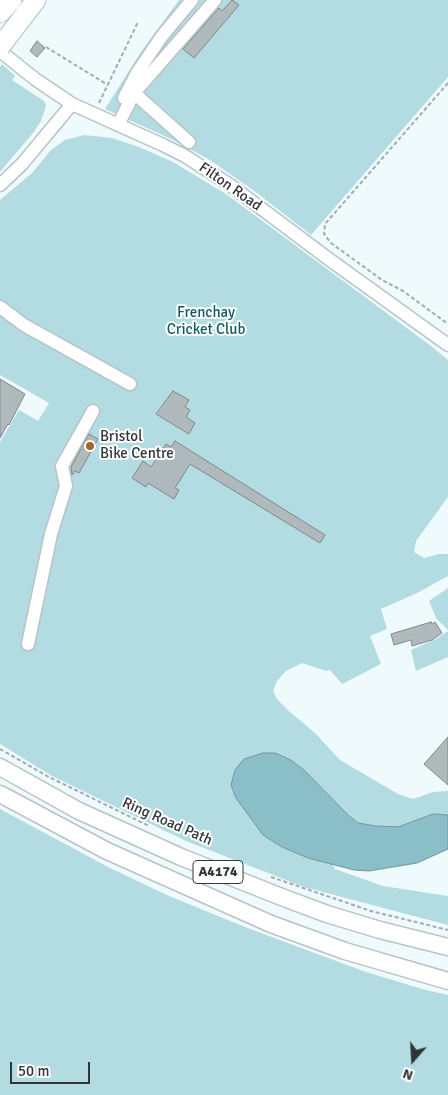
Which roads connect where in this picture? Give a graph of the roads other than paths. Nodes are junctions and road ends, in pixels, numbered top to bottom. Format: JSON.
{"nodes":[{"id":1,"x":12,"y":0,"type":"edge"},
{"id":2,"x":36,"y":0,"type":"edge"},
{"id":3,"x":192,"y":0,"type":"edge"},
{"id":4,"x":215,"y":0,"type":"edge"},
{"id":5,"x":0,"y":13,"type":"edge"},
{"id":6,"x":0,"y":47,"type":"edge"},
{"id":7,"x":0,"y":51,"type":"edge"},
{"id":8,"x":134,"y":93,"type":"junction"},
{"id":9,"x":72,"y":104,"type":"junction"},
{"id":10,"x":115,"y":124,"type":"junction"},
{"id":11,"x":189,"y":142,"type":"dead end"},
{"id":12,"x":0,"y":185,"type":"edge"},
{"id":13,"x":0,"y":307,"type":"edge"},
{"id":14,"x":448,"y":345,"type":"edge"},
{"id":15,"x":130,"y":384,"type":"dead end"},
{"id":16,"x":93,"y":410,"type":"dead end"},
{"id":17,"x":28,"y":644,"type":"dead end"},
{"id":18,"x":0,"y":767,"type":"edge"},
{"id":19,"x":0,"y":794,"type":"edge"},
{"id":20,"x":448,"y":947,"type":"edge"},
{"id":21,"x":448,"y":981,"type":"edge"}],
"edges":[{"from":1,"to":5,"type":"highway"},
{"from":2,"to":6,"type":"highway","bridge":true},
{"from":3,"to":10,"type":"street"},
{"from":4,"to":8,"type":"street"},
{"from":7,"to":9,"type":"street","name":"Filton Road"},
{"from":8,"to":10,"type":"street"},
{"from":8,"to":11,"type":"street"},
{"from":9,"to":10,"type":"street","name":"Filton Road"},
{"from":9,"to":12,"type":"street"},
{"from":10,"to":14,"type":"street","name":"Filton Road"},
{"from":13,"to":15,"type":"street"},
{"from":16,"to":17,"type":"street"},
{"from":18,"to":20,"type":"main road","number":"A4174"},
{"from":19,"to":21,"type":"main road","number":"A4174"}]}
